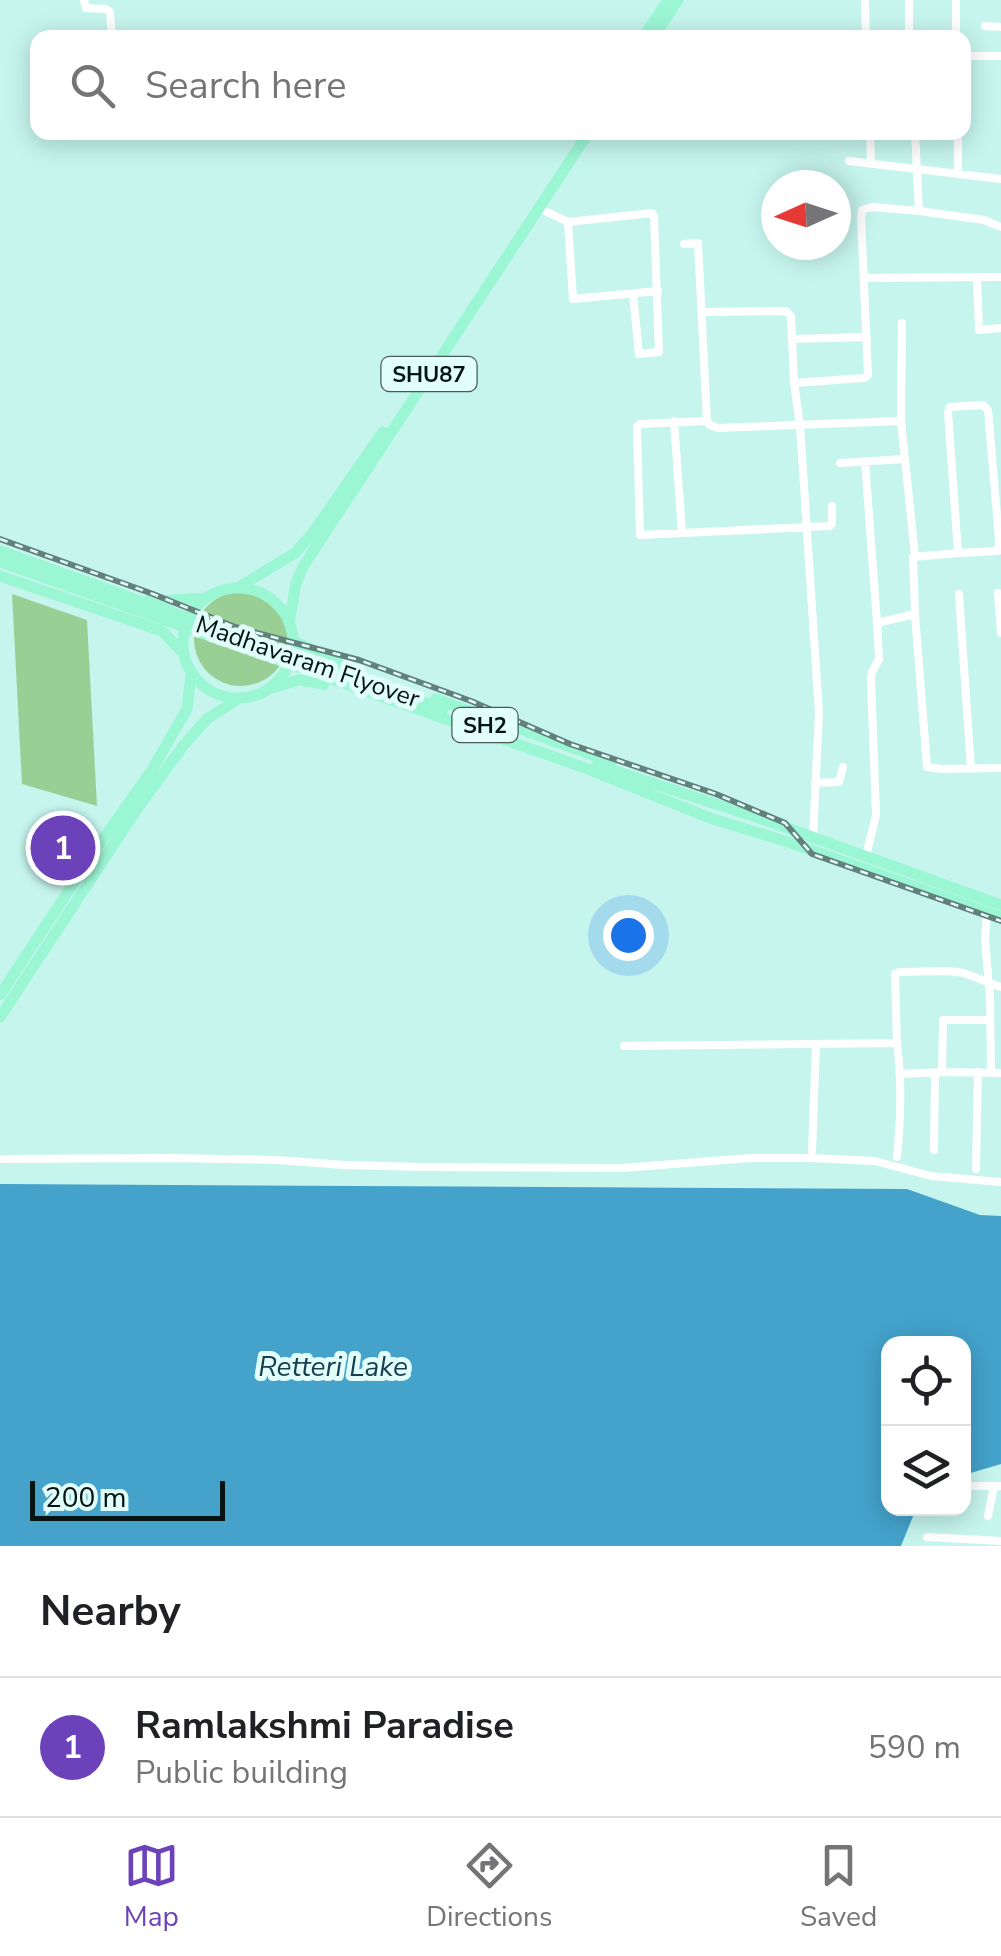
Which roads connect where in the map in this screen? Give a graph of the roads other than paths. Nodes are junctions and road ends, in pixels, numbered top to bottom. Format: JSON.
{"nodes":[{"id":1,"x":84,"y":0,"type":"edge"},
{"id":2,"x":668,"y":0,"type":"edge"},
{"id":3,"x":678,"y":0,"type":"edge"},
{"id":4,"x":865,"y":0,"type":"edge"},
{"id":5,"x":908,"y":0,"type":"edge"},
{"id":6,"x":956,"y":0,"type":"edge"},
{"id":7,"x":985,"y":26,"type":"dead end"},
{"id":8,"x":1001,"y":27,"type":"edge"},
{"id":9,"x":111,"y":30,"type":"edge"},
{"id":10,"x":648,"y":30,"type":"edge"},
{"id":11,"x":658,"y":30,"type":"edge"},
{"id":12,"x":866,"y":30,"type":"edge"},
{"id":13,"x":909,"y":30,"type":"edge"},
{"id":14,"x":956,"y":30,"type":"edge"},
{"id":15,"x":971,"y":56,"type":"edge"},
{"id":16,"x":1001,"y":56,"type":"edge"},
{"id":17,"x":575,"y":140,"type":"edge"},
{"id":18,"x":583,"y":140,"type":"edge"},
{"id":19,"x":870,"y":140,"type":"edge"},
{"id":20,"x":915,"y":140,"type":"edge"},
{"id":21,"x":958,"y":140,"type":"edge"},
{"id":22,"x":849,"y":161,"type":"dead end"},
{"id":23,"x":871,"y":164,"type":"junction"},
{"id":24,"x":917,"y":170,"type":"junction"},
{"id":25,"x":958,"y":173,"type":"junction"},
{"id":26,"x":1001,"y":178,"type":"edge"},
{"id":27,"x":540,"y":208,"type":"junction"},
{"id":28,"x":918,"y":212,"type":"junction"},
{"id":29,"x":568,"y":222,"type":"junction"},
{"id":30,"x":1001,"y":227,"type":"edge"},
{"id":31,"x":684,"y":244,"type":"dead end"},
{"id":32,"x":1001,"y":277,"type":"edge"},
{"id":33,"x":864,"y":278,"type":"junction"},
{"id":34,"x":977,"y":278,"type":"junction"},
{"id":35,"x":658,"y":291,"type":"junction"},
{"id":36,"x":633,"y":294,"type":"junction"},
{"id":37,"x":702,"y":312,"type":"junction"},
{"id":38,"x":902,"y":324,"type":"dead end"},
{"id":39,"x":1001,"y":328,"type":"edge"},
{"id":40,"x":867,"y":337,"type":"junction"},
{"id":41,"x":792,"y":339,"type":"junction"},
{"id":42,"x":794,"y":383,"type":"junction"},
{"id":43,"x":707,"y":421,"type":"junction"},
{"id":44,"x":674,"y":422,"type":"junction"},
{"id":45,"x":901,"y":422,"type":"junction"},
{"id":46,"x":800,"y":426,"type":"junction"},
{"id":47,"x":904,"y":459,"type":"junction"},
{"id":48,"x":864,"y":461,"type":"junction"},
{"id":49,"x":840,"y":463,"type":"dead end"},
{"id":50,"x":832,"y":506,"type":"dead end"},
{"id":51,"x":806,"y":529,"type":"junction"},
{"id":52,"x":682,"y":533,"type":"junction"},
{"id":53,"x":1000,"y":539,"type":"edge"},
{"id":54,"x":0,"y":549,"type":"edge"},
{"id":55,"x":958,"y":553,"type":"junction"},
{"id":56,"x":914,"y":556,"type":"junction"},
{"id":57,"x":285,"y":560,"type":"junction"},
{"id":58,"x":0,"y":562,"type":"edge"},
{"id":59,"x":300,"y":573,"type":"junction"},
{"id":60,"x":0,"y":576,"type":"edge"},
{"id":61,"x":239,"y":587,"type":"junction"},
{"id":62,"x":998,"y":593,"type":"dead end"},
{"id":63,"x":958,"y":594,"type":"dead end"},
{"id":64,"x":203,"y":599,"type":"junction"},
{"id":65,"x":916,"y":614,"type":"junction"},
{"id":66,"x":289,"y":623,"type":"junction"},
{"id":67,"x":877,"y":623,"type":"junction"},
{"id":68,"x":1001,"y":632,"type":"edge"},
{"id":69,"x":294,"y":641,"type":"junction"},
{"id":70,"x":183,"y":653,"type":"junction"},
{"id":71,"x":191,"y":674,"type":"junction"},
{"id":72,"x":272,"y":688,"type":"junction"},
{"id":73,"x":238,"y":699,"type":"junction"},
{"id":74,"x":843,"y":767,"type":"dead end"},
{"id":75,"x":1001,"y":768,"type":"edge"},
{"id":76,"x":970,"y":769,"type":"junction"},
{"id":77,"x":815,"y":783,"type":"junction"},
{"id":78,"x":672,"y":790,"type":"junction"},
{"id":79,"x":657,"y":793,"type":"junction"},
{"id":80,"x":813,"y":837,"type":"junction"},
{"id":81,"x":866,"y":856,"type":"junction"},
{"id":82,"x":1001,"y":905,"type":"edge"},
{"id":83,"x":988,"y":912,"type":"junction"},
{"id":84,"x":1001,"y":917,"type":"edge"},
{"id":85,"x":988,"y":982,"type":"junction"},
{"id":86,"x":1001,"y":986,"type":"edge"},
{"id":87,"x":0,"y":996,"type":"edge"},
{"id":88,"x":0,"y":1016,"type":"edge"},
{"id":89,"x":989,"y":1020,"type":"junction"},
{"id":90,"x":897,"y":1043,"type":"junction"},
{"id":91,"x":816,"y":1045,"type":"junction"},
{"id":92,"x":624,"y":1046,"type":"dead end"},
{"id":93,"x":938,"y":1072,"type":"junction"},
{"id":94,"x":978,"y":1072,"type":"junction"},
{"id":95,"x":990,"y":1072,"type":"junction"},
{"id":96,"x":1001,"y":1073,"type":"edge"},
{"id":97,"x":900,"y":1074,"type":"junction"},
{"id":98,"x":934,"y":1150,"type":"dead end"},
{"id":99,"x":812,"y":1151,"type":"dead end"},
{"id":100,"x":898,"y":1157,"type":"dead end"},
{"id":101,"x":0,"y":1159,"type":"edge"},
{"id":102,"x":976,"y":1169,"type":"dead end"},
{"id":103,"x":1001,"y":1182,"type":"edge"},
{"id":104,"x":971,"y":1486,"type":"edge"},
{"id":105,"x":997,"y":1486,"type":"edge"},
{"id":106,"x":988,"y":1516,"type":"dead end"},
{"id":107,"x":927,"y":1537,"type":"dead end"},
{"id":108,"x":1001,"y":1541,"type":"edge"}],
"edges":[{"from":1,"to":9,"type":"street"},
{"from":2,"to":10,"type":"main road"},
{"from":3,"to":11,"type":"main road"},
{"from":4,"to":12,"type":"street"},
{"from":5,"to":13,"type":"street"},
{"from":6,"to":14,"type":"street"},
{"from":7,"to":8,"type":"street"},
{"from":15,"to":16,"type":"street"},
{"from":17,"to":57,"type":"main road","number":"SHU87"},
{"from":18,"to":27,"type":"main road","number":"SHU87"},
{"from":19,"to":23,"type":"street"},
{"from":20,"to":24,"type":"street"},
{"from":21,"to":25,"type":"street"},
{"from":22,"to":23,"type":"street"},
{"from":23,"to":24,"type":"street"},
{"from":24,"to":25,"type":"street"},
{"from":24,"to":28,"type":"street"},
{"from":25,"to":26,"type":"street"},
{"from":27,"to":29,"type":"street"},
{"from":27,"to":59,"type":"main road","number":"SHU87"},
{"from":28,"to":30,"type":"street"},
{"from":28,"to":33,"type":"street"},
{"from":29,"to":35,"type":"street"},
{"from":29,"to":36,"type":"street"},
{"from":31,"to":37,"type":"street"},
{"from":32,"to":34,"type":"street"},
{"from":33,"to":34,"type":"street"},
{"from":33,"to":40,"type":"street"},
{"from":34,"to":39,"type":"street"},
{"from":35,"to":36,"type":"street"},
{"from":35,"to":36,"type":"street"},
{"from":37,"to":41,"type":"street"},
{"from":37,"to":43,"type":"street"},
{"from":38,"to":45,"type":"street"},
{"from":40,"to":41,"type":"street"},
{"from":40,"to":42,"type":"street"},
{"from":41,"to":42,"type":"street"},
{"from":42,"to":46,"type":"street"},
{"from":43,"to":44,"type":"street"},
{"from":43,"to":46,"type":"street"},
{"from":44,"to":52,"type":"street"},
{"from":44,"to":52,"type":"street"},
{"from":45,"to":46,"type":"street"},
{"from":45,"to":47,"type":"street"},
{"from":46,"to":51,"type":"street"},
{"from":47,"to":48,"type":"street"},
{"from":47,"to":56,"type":"street"},
{"from":48,"to":49,"type":"street"},
{"from":48,"to":67,"type":"street"},
{"from":50,"to":51,"type":"street"},
{"from":51,"to":52,"type":"street"},
{"from":51,"to":77,"type":"street"},
{"from":53,"to":55,"type":"street"},
{"from":53,"to":55,"type":"street"},
{"from":54,"to":64,"type":"main road"},
{"from":54,"to":79,"type":"main road","name":"Madhavaram Flyover","number":"SH2"},
{"from":55,"to":56,"type":"street"},
{"from":56,"to":65,"type":"street"},
{"from":57,"to":59,"type":"main road"},
{"from":57,"to":61,"type":"main road","number":"SHU87"},
{"from":58,"to":79,"type":"main road","name":"Madhavaram Flyover","number":"SH2"},
{"from":59,"to":66,"type":"main road","number":"SHU87"},
{"from":60,"to":70,"type":"main road"},
{"from":61,"to":64,"type":"main road","number":"SHU87"},
{"from":61,"to":66,"type":"main road"},
{"from":62,"to":68,"type":"street"},
{"from":63,"to":76,"type":"street"},
{"from":64,"to":70,"type":"main road"},
{"from":65,"to":67,"type":"street"},
{"from":65,"to":76,"type":"street"},
{"from":66,"to":69,"type":"main road","number":"SHU87"},
{"from":67,"to":81,"type":"street"},
{"from":69,"to":72,"type":"main road"},
{"from":69,"to":78,"type":"main road"},
{"from":70,"to":71,"type":"main road"},
{"from":71,"to":73,"type":"main road"},
{"from":71,"to":87,"type":"main road"},
{"from":72,"to":73,"type":"main road"},
{"from":72,"to":79,"type":"main road"},
{"from":73,"to":88,"type":"main road"},
{"from":74,"to":77,"type":"street"},
{"from":75,"to":76,"type":"street"},
{"from":77,"to":80,"type":"street"},
{"from":78,"to":79,"type":"main road","name":"Madhavaram Flyover","number":"SH2"},
{"from":78,"to":80,"type":"main road","number":"SH2"},
{"from":79,"to":83,"type":"main road","number":"SH2"},
{"from":80,"to":81,"type":"main road","number":"SH2"},
{"from":81,"to":82,"type":"main road","number":"SH2"},
{"from":83,"to":84,"type":"main road","number":"SH2"},
{"from":83,"to":85,"type":"street"},
{"from":85,"to":86,"type":"street"},
{"from":85,"to":89,"type":"street"},
{"from":85,"to":90,"type":"street"},
{"from":89,"to":93,"type":"street"},
{"from":89,"to":95,"type":"street"},
{"from":90,"to":91,"type":"street"},
{"from":90,"to":97,"type":"street"},
{"from":91,"to":92,"type":"street"},
{"from":91,"to":99,"type":"street"},
{"from":93,"to":94,"type":"street"},
{"from":93,"to":97,"type":"street"},
{"from":93,"to":98,"type":"street"},
{"from":94,"to":95,"type":"street"},
{"from":94,"to":102,"type":"street"},
{"from":95,"to":96,"type":"street"},
{"from":97,"to":100,"type":"street"},
{"from":101,"to":103,"type":"street"},
{"from":104,"to":105,"type":"street"},
{"from":105,"to":106,"type":"street"},
{"from":107,"to":108,"type":"street"}]}
